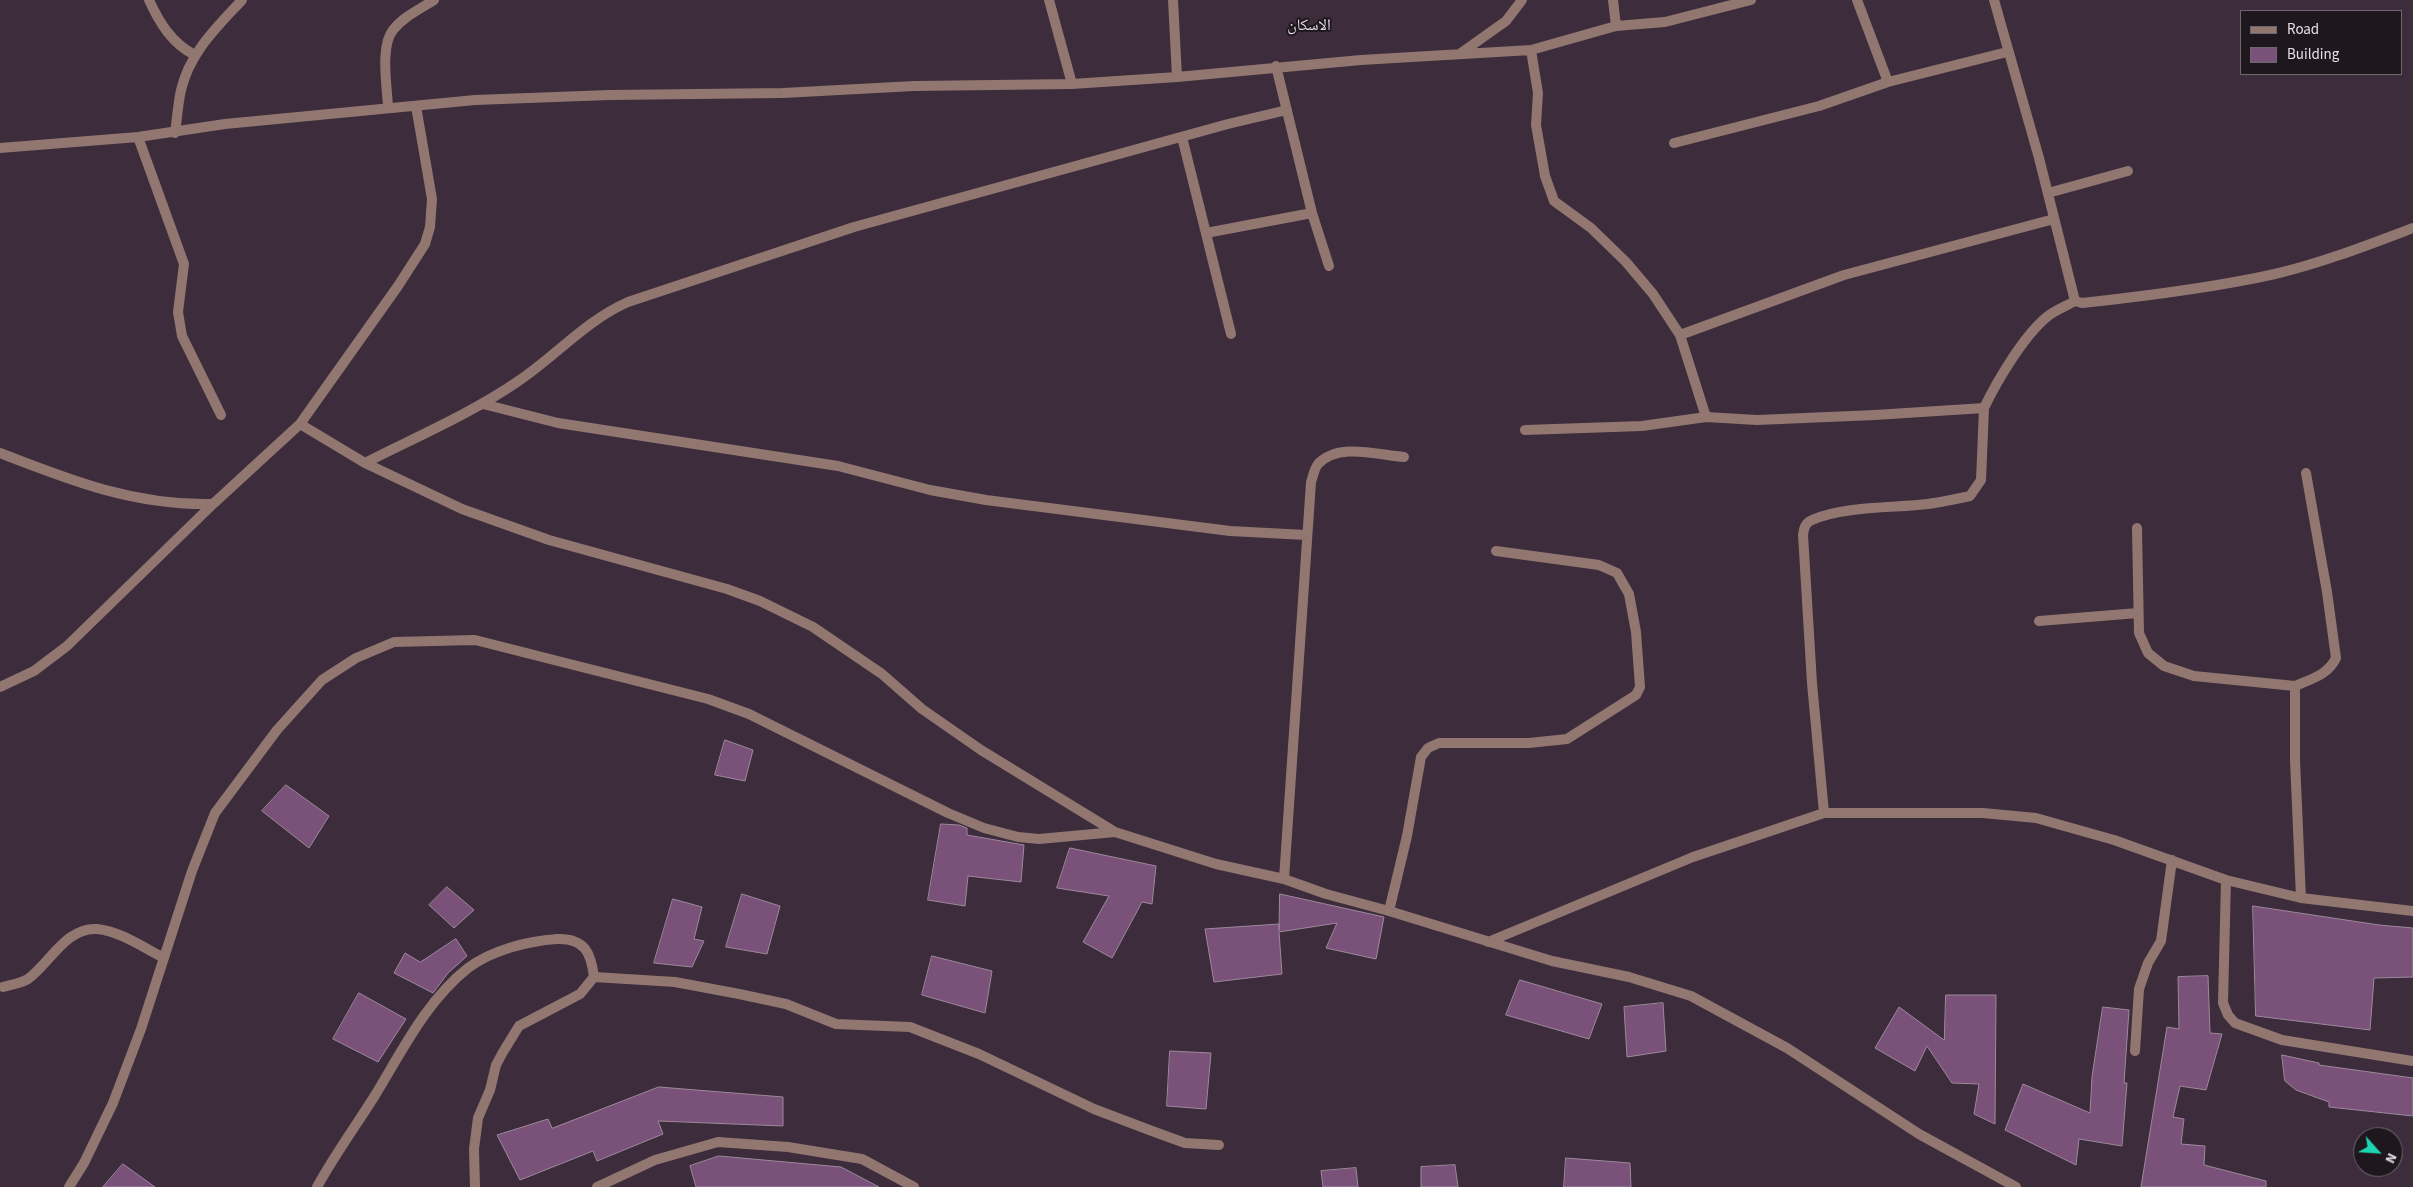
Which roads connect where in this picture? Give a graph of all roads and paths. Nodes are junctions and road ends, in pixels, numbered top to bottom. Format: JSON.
{"nodes":[{"id":1,"x":149,"y":0,"type":"edge"},
{"id":2,"x":242,"y":0,"type":"edge"},
{"id":3,"x":434,"y":0,"type":"edge"},
{"id":4,"x":1049,"y":0,"type":"edge"},
{"id":5,"x":1173,"y":0,"type":"edge"},
{"id":6,"x":1522,"y":0,"type":"edge"},
{"id":7,"x":1613,"y":0,"type":"edge"},
{"id":8,"x":1751,"y":0,"type":"edge"},
{"id":9,"x":1857,"y":0,"type":"edge"},
{"id":10,"x":1994,"y":0,"type":"edge"},
{"id":11,"x":1616,"y":26,"type":"junction"},
{"id":12,"x":1531,"y":50,"type":"junction"},
{"id":13,"x":2007,"y":52,"type":"junction"},
{"id":14,"x":1461,"y":53,"type":"junction"},
{"id":15,"x":195,"y":55,"type":"junction"},
{"id":16,"x":1276,"y":66,"type":"junction"},
{"id":17,"x":1177,"y":78,"type":"junction"},
{"id":18,"x":1888,"y":82,"type":"junction"},
{"id":19,"x":1072,"y":84,"type":"junction"},
{"id":20,"x":416,"y":106,"type":"junction"},
{"id":21,"x":388,"y":107,"type":"junction"},
{"id":22,"x":1287,"y":110,"type":"junction"},
{"id":23,"x":175,"y":133,"type":"junction"},
{"id":24,"x":138,"y":137,"type":"junction"},
{"id":25,"x":1182,"y":137,"type":"junction"},
{"id":26,"x":1674,"y":142,"type":"dead end"},
{"id":27,"x":0,"y":148,"type":"edge"},
{"id":28,"x":2128,"y":171,"type":"dead end"},
{"id":29,"x":2048,"y":193,"type":"junction"},
{"id":30,"x":1312,"y":213,"type":"junction"},
{"id":31,"x":2054,"y":219,"type":"junction"},
{"id":32,"x":2413,"y":228,"type":"edge"},
{"id":33,"x":1206,"y":233,"type":"junction"},
{"id":34,"x":1329,"y":266,"type":"dead end"},
{"id":35,"x":2075,"y":301,"type":"junction"},
{"id":36,"x":1231,"y":334,"type":"dead end"},
{"id":37,"x":1680,"y":334,"type":"junction"},
{"id":38,"x":483,"y":404,"type":"junction"},
{"id":39,"x":1984,"y":408,"type":"junction"},
{"id":40,"x":221,"y":415,"type":"dead end"},
{"id":41,"x":1706,"y":417,"type":"junction"},
{"id":42,"x":300,"y":424,"type":"junction"},
{"id":43,"x":1525,"y":430,"type":"dead end"},
{"id":44,"x":0,"y":453,"type":"edge"},
{"id":45,"x":1404,"y":457,"type":"dead end"},
{"id":46,"x":365,"y":463,"type":"junction"},
{"id":47,"x":2306,"y":473,"type":"dead end"},
{"id":48,"x":213,"y":504,"type":"junction"},
{"id":49,"x":2137,"y":528,"type":"dead end"},
{"id":50,"x":1306,"y":535,"type":"junction"},
{"id":51,"x":1496,"y":551,"type":"dead end"},
{"id":52,"x":2138,"y":613,"type":"junction"},
{"id":53,"x":2039,"y":621,"type":"dead end"},
{"id":54,"x":2295,"y":686,"type":"junction"},
{"id":55,"x":0,"y":687,"type":"edge"},
{"id":56,"x":1824,"y":812,"type":"junction"},
{"id":57,"x":1115,"y":832,"type":"junction"},
{"id":58,"x":2172,"y":860,"type":"junction"},
{"id":59,"x":1284,"y":879,"type":"junction"},
{"id":60,"x":2226,"y":880,"type":"junction"},
{"id":61,"x":2300,"y":898,"type":"junction"},
{"id":62,"x":1389,"y":911,"type":"junction"},
{"id":63,"x":2413,"y":911,"type":"edge"},
{"id":64,"x":1488,"y":942,"type":"junction"},
{"id":65,"x":164,"y":958,"type":"junction"},
{"id":66,"x":594,"y":977,"type":"junction"},
{"id":67,"x":3,"y":987,"type":"dead end"},
{"id":68,"x":2135,"y":1051,"type":"dead end"},
{"id":69,"x":2413,"y":1061,"type":"edge"},
{"id":70,"x":1219,"y":1145,"type":"dead end"},
{"id":71,"x":69,"y":1187,"type":"edge"},
{"id":72,"x":317,"y":1187,"type":"edge"},
{"id":73,"x":475,"y":1187,"type":"edge"},
{"id":74,"x":597,"y":1187,"type":"edge"},
{"id":75,"x":914,"y":1187,"type":"edge"},
{"id":76,"x":2016,"y":1187,"type":"edge"}],
"edges":[{"from":1,"to":15,"type":"street"},
{"from":2,"to":15,"type":"street"},
{"from":3,"to":21,"type":"street"},
{"from":4,"to":19,"type":"street"},
{"from":5,"to":17,"type":"street"},
{"from":6,"to":14,"type":"street"},
{"from":7,"to":11,"type":"street"},
{"from":8,"to":11,"type":"street"},
{"from":9,"to":18,"type":"street"},
{"from":10,"to":13,"type":"street"},
{"from":11,"to":12,"type":"street"},
{"from":12,"to":14,"type":"street"},
{"from":12,"to":37,"type":"street"},
{"from":13,"to":18,"type":"street"},
{"from":13,"to":29,"type":"street"},
{"from":14,"to":16,"type":"street"},
{"from":15,"to":23,"type":"street"},
{"from":16,"to":17,"type":"street"},
{"from":16,"to":22,"type":"street"},
{"from":17,"to":19,"type":"street"},
{"from":18,"to":26,"type":"street"},
{"from":19,"to":20,"type":"street"},
{"from":20,"to":21,"type":"street"},
{"from":20,"to":42,"type":"street"},
{"from":21,"to":23,"type":"street"},
{"from":22,"to":25,"type":"street"},
{"from":22,"to":30,"type":"street"},
{"from":23,"to":24,"type":"street"},
{"from":24,"to":27,"type":"street"},
{"from":24,"to":40,"type":"street"},
{"from":25,"to":33,"type":"street"},
{"from":25,"to":38,"type":"street"},
{"from":28,"to":29,"type":"street"},
{"from":29,"to":31,"type":"street"},
{"from":30,"to":33,"type":"street"},
{"from":30,"to":34,"type":"street"},
{"from":31,"to":35,"type":"street"},
{"from":31,"to":37,"type":"street"},
{"from":32,"to":35,"type":"street"},
{"from":33,"to":36,"type":"street"},
{"from":35,"to":39,"type":"street"},
{"from":37,"to":41,"type":"street"},
{"from":38,"to":46,"type":"street"},
{"from":38,"to":50,"type":"street"},
{"from":39,"to":41,"type":"street"},
{"from":39,"to":56,"type":"street"},
{"from":41,"to":43,"type":"street"},
{"from":42,"to":46,"type":"street"},
{"from":42,"to":48,"type":"street"},
{"from":44,"to":48,"type":"street"},
{"from":45,"to":50,"type":"street"},
{"from":46,"to":57,"type":"street"},
{"from":47,"to":54,"type":"street"},
{"from":48,"to":55,"type":"street"},
{"from":49,"to":52,"type":"street"},
{"from":50,"to":59,"type":"street"},
{"from":51,"to":62,"type":"street"},
{"from":52,"to":53,"type":"street"},
{"from":52,"to":54,"type":"street"},
{"from":54,"to":61,"type":"street"},
{"from":56,"to":58,"type":"street"},
{"from":56,"to":64,"type":"street"},
{"from":57,"to":59,"type":"street"},
{"from":57,"to":65,"type":"street"},
{"from":58,"to":60,"type":"street"},
{"from":58,"to":68,"type":"street"},
{"from":59,"to":62,"type":"street"},
{"from":60,"to":61,"type":"street"},
{"from":60,"to":69,"type":"street"},
{"from":61,"to":63,"type":"street"},
{"from":62,"to":64,"type":"street"},
{"from":64,"to":76,"type":"street"},
{"from":65,"to":67,"type":"street"},
{"from":65,"to":71,"type":"street"},
{"from":66,"to":70,"type":"street"},
{"from":66,"to":72,"type":"street"},
{"from":66,"to":73,"type":"street"},
{"from":74,"to":75,"type":"street"}]}
